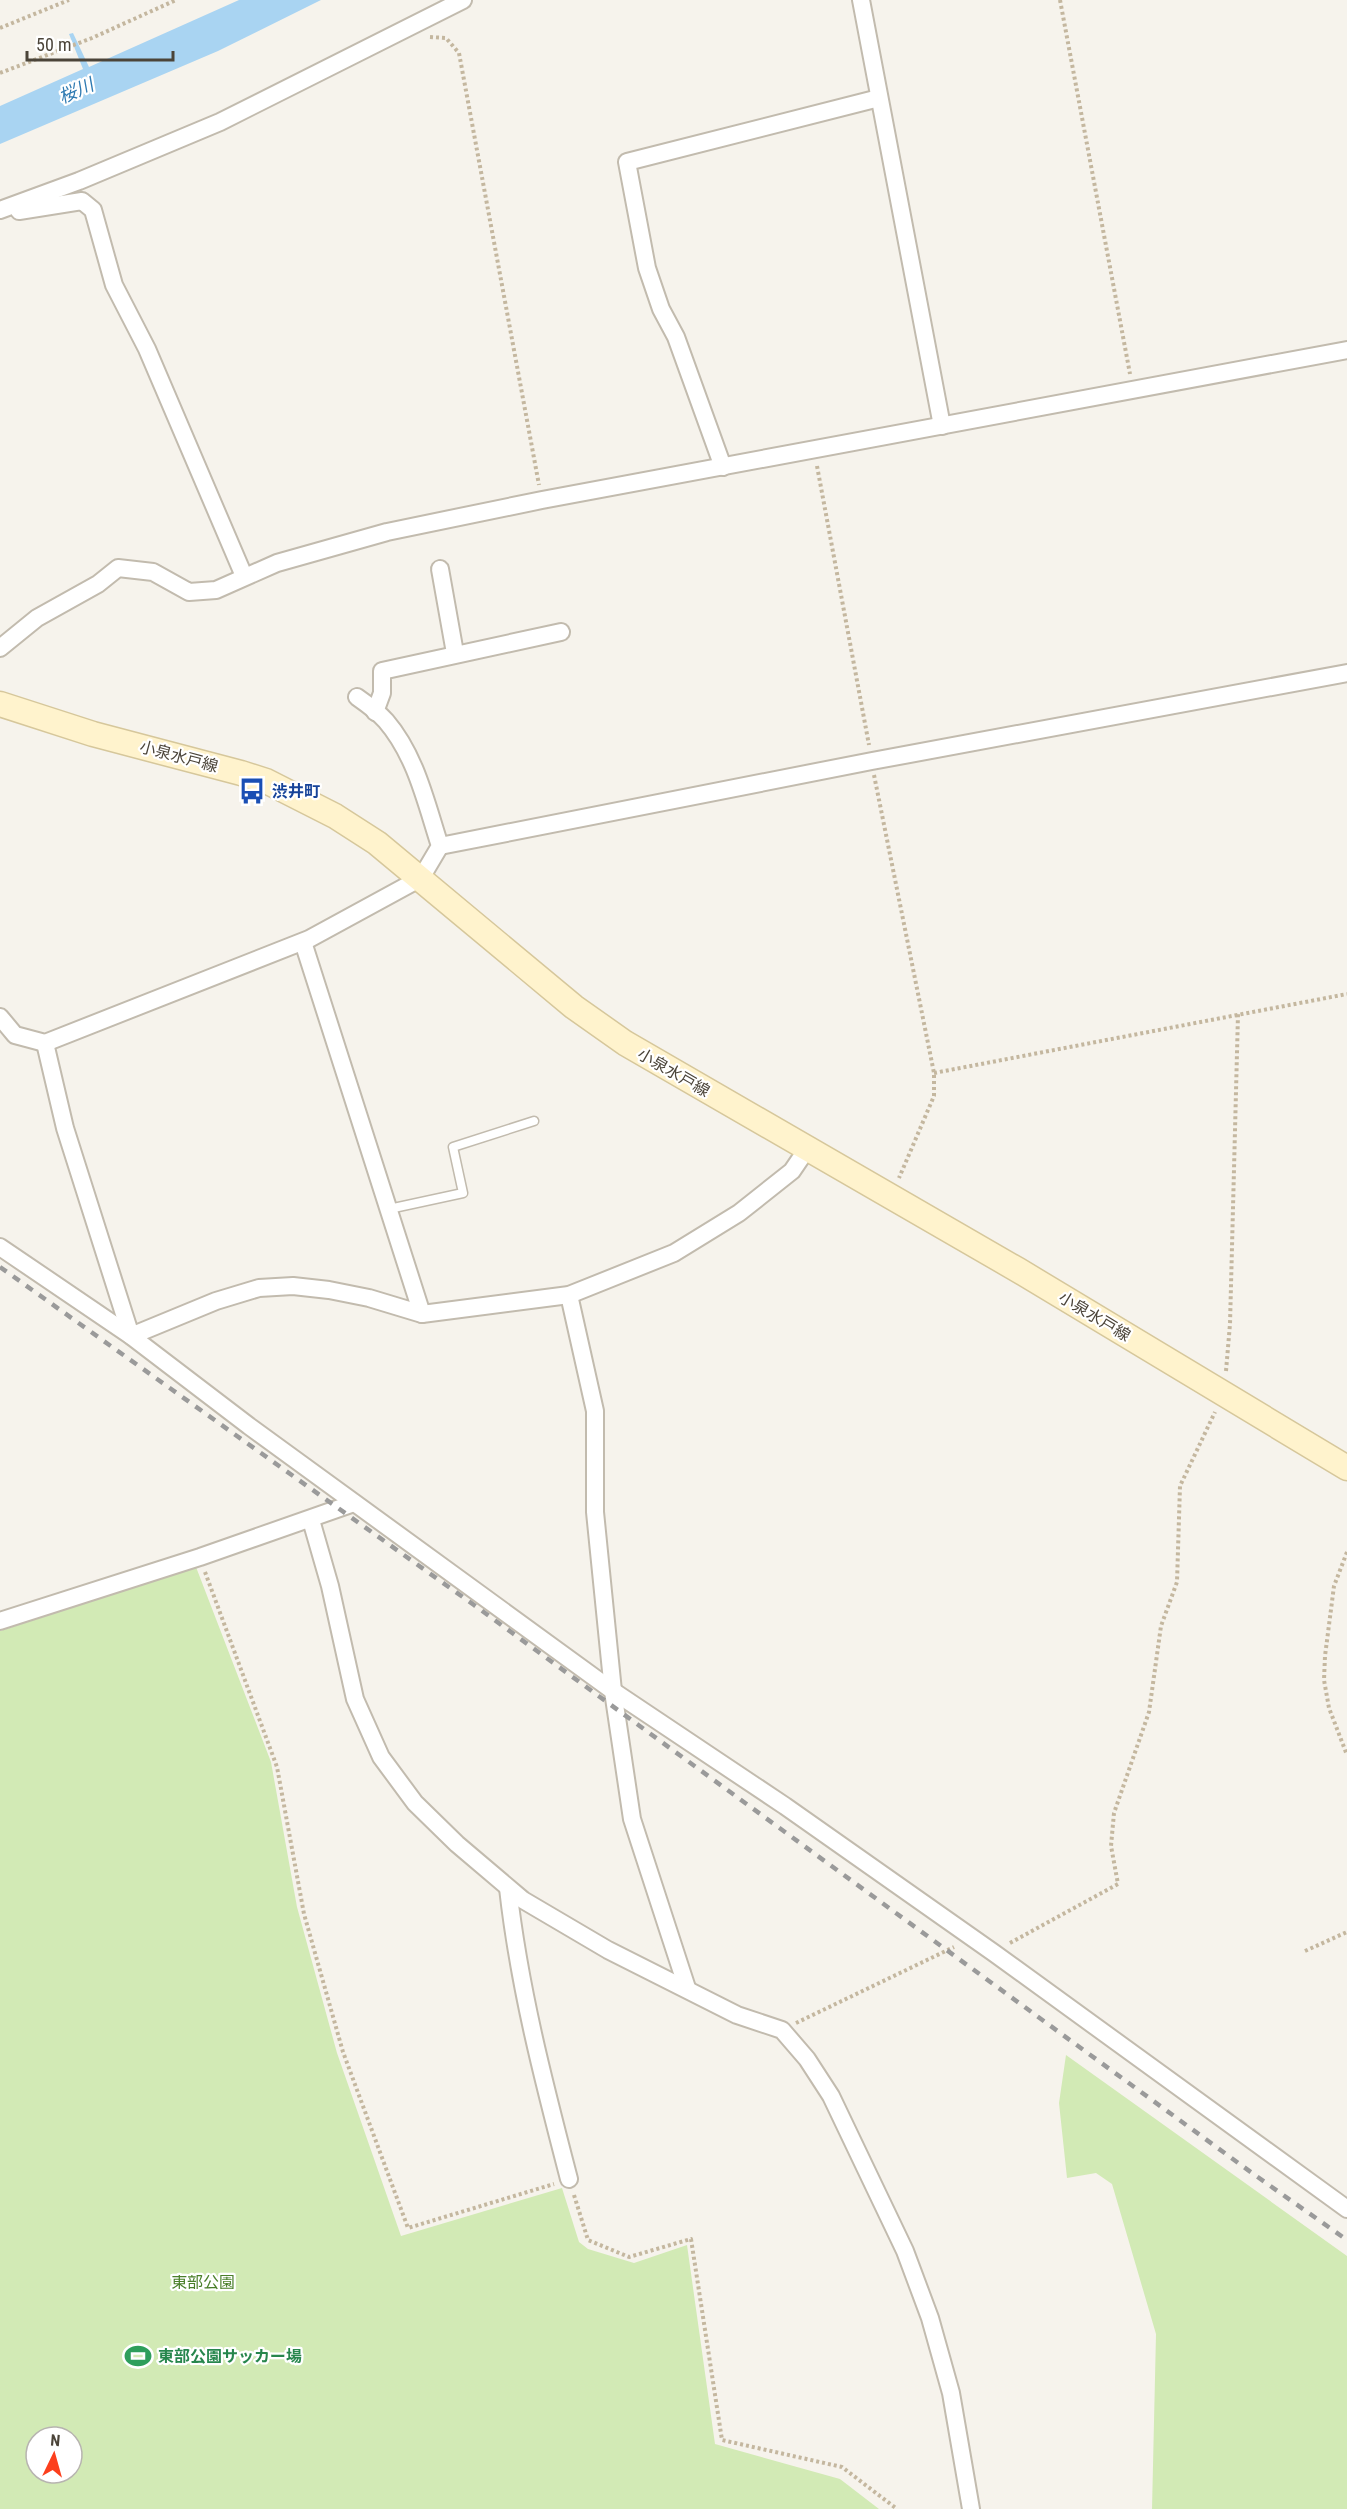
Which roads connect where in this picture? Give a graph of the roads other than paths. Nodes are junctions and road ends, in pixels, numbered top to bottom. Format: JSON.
{"nodes":[{"id":1,"x":463,"y":0,"type":"edge"},
{"id":2,"x":861,"y":0,"type":"edge"},
{"id":3,"x":879,"y":98,"type":"junction"},
{"id":4,"x":0,"y":210,"type":"edge"},
{"id":5,"x":1347,"y":350,"type":"edge"},
{"id":6,"x":942,"y":426,"type":"junction"},
{"id":7,"x":723,"y":467,"type":"junction"},
{"id":8,"x":440,"y":569,"type":"dead end"},
{"id":9,"x":244,"y":576,"type":"junction"},
{"id":10,"x":561,"y":632,"type":"dead end"},
{"id":11,"x":0,"y":648,"type":"edge"},
{"id":12,"x":455,"y":653,"type":"junction"},
{"id":13,"x":1347,"y":673,"type":"edge"},
{"id":14,"x":357,"y":697,"type":"dead end"},
{"id":15,"x":0,"y":704,"type":"edge"},
{"id":16,"x":375,"y":712,"type":"junction"},
{"id":17,"x":440,"y":846,"type":"junction"},
{"id":18,"x":421,"y":878,"type":"junction"},
{"id":19,"x":303,"y":942,"type":"junction"},
{"id":20,"x":0,"y":1017,"type":"edge"},
{"id":21,"x":45,"y":1044,"type":"junction"},
{"id":22,"x":534,"y":1121,"type":"dead end"},
{"id":23,"x":807,"y":1149,"type":"junction"},
{"id":24,"x":388,"y":1209,"type":"junction"},
{"id":25,"x":0,"y":1247,"type":"edge"},
{"id":26,"x":569,"y":1295,"type":"junction"},
{"id":27,"x":422,"y":1314,"type":"junction"},
{"id":28,"x":131,"y":1336,"type":"junction"},
{"id":29,"x":1347,"y":1468,"type":"edge"},
{"id":30,"x":354,"y":1503,"type":"junction"},
{"id":31,"x":311,"y":1520,"type":"junction"},
{"id":32,"x":0,"y":1621,"type":"edge"},
{"id":33,"x":614,"y":1691,"type":"junction"},
{"id":34,"x":508,"y":1888,"type":"junction"},
{"id":35,"x":687,"y":1988,"type":"junction"},
{"id":36,"x":569,"y":2180,"type":"road end"},
{"id":37,"x":1347,"y":2209,"type":"edge"},
{"id":38,"x":970,"y":2509,"type":"edge"}],
"edges":[{"from":1,"to":4,"type":"street"},
{"from":2,"to":3,"type":"street"},
{"from":3,"to":6,"type":"street"},
{"from":3,"to":7,"type":"street"},
{"from":4,"to":9,"type":"street"},
{"from":5,"to":6,"type":"street"},
{"from":6,"to":7,"type":"street"},
{"from":7,"to":9,"type":"street"},
{"from":8,"to":12,"type":"street"},
{"from":9,"to":11,"type":"street"},
{"from":10,"to":12,"type":"street"},
{"from":12,"to":16,"type":"street"},
{"from":13,"to":17,"type":"street"},
{"from":14,"to":16,"type":"street"},
{"from":15,"to":18,"type":"main road","name":"小泉水戸線"},
{"from":16,"to":17,"type":"street"},
{"from":17,"to":18,"type":"street"},
{"from":18,"to":19,"type":"street"},
{"from":18,"to":23,"type":"main road","name":"小泉水戸線"},
{"from":19,"to":21,"type":"street"},
{"from":19,"to":24,"type":"street"},
{"from":20,"to":21,"type":"street"},
{"from":21,"to":28,"type":"street"},
{"from":22,"to":24,"type":"lane"},
{"from":23,"to":26,"type":"street"},
{"from":23,"to":29,"type":"main road","name":"小泉水戸線"},
{"from":24,"to":27,"type":"street"},
{"from":25,"to":28,"type":"street"},
{"from":26,"to":27,"type":"street"},
{"from":26,"to":33,"type":"street"},
{"from":27,"to":28,"type":"street"},
{"from":28,"to":30,"type":"street"},
{"from":30,"to":31,"type":"street"},
{"from":30,"to":33,"type":"street"},
{"from":31,"to":32,"type":"street"},
{"from":31,"to":34,"type":"street"},
{"from":33,"to":35,"type":"street"},
{"from":33,"to":37,"type":"street"},
{"from":34,"to":35,"type":"street"},
{"from":34,"to":36,"type":"street"},
{"from":35,"to":38,"type":"street"}]}
